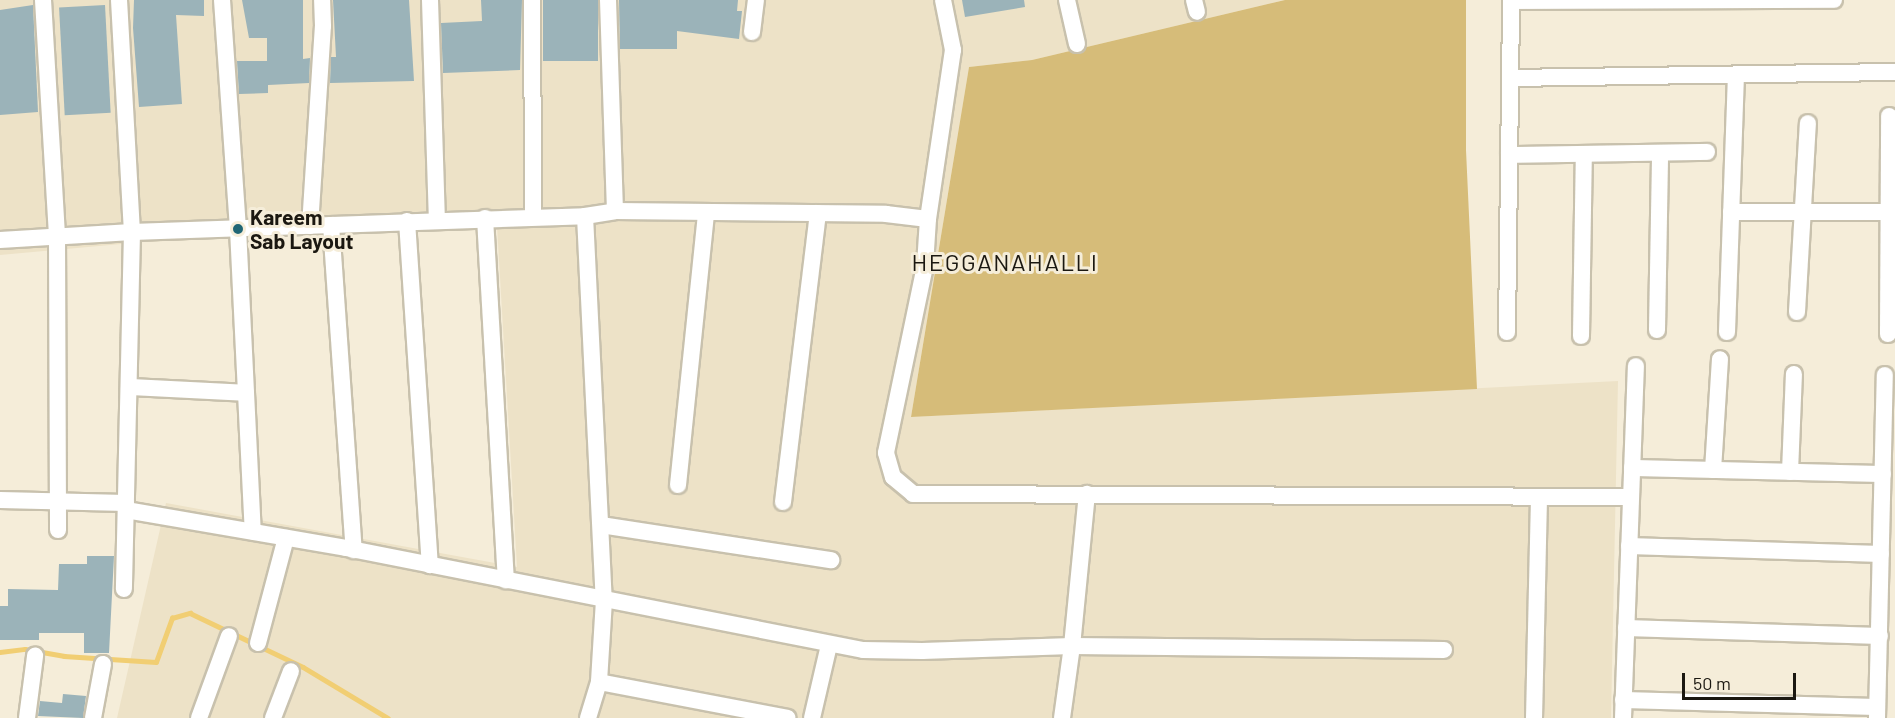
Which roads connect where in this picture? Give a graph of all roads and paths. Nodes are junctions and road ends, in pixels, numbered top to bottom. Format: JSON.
{"nodes":[{"id":1,"x":43,"y":0,"type":"edge"},
{"id":2,"x":119,"y":0,"type":"edge"},
{"id":3,"x":222,"y":0,"type":"edge"},
{"id":4,"x":322,"y":0,"type":"edge"},
{"id":5,"x":430,"y":0,"type":"edge"},
{"id":6,"x":532,"y":0,"type":"edge"},
{"id":7,"x":608,"y":0,"type":"edge"},
{"id":8,"x":756,"y":0,"type":"edge"},
{"id":9,"x":943,"y":0,"type":"edge"},
{"id":10,"x":1067,"y":0,"type":"edge"},
{"id":11,"x":1511,"y":0,"type":"edge"},
{"id":12,"x":1834,"y":0,"type":"edge"},
{"id":13,"x":752,"y":32,"type":"dead end"},
{"id":14,"x":1077,"y":44,"type":"dead end"},
{"id":15,"x":1895,"y":72,"type":"edge"},
{"id":16,"x":1736,"y":75,"type":"junction"},
{"id":17,"x":1510,"y":78,"type":"junction"},
{"id":18,"x":1889,"y":116,"type":"dead end"},
{"id":19,"x":1808,"y":123,"type":"dead end"},
{"id":20,"x":1707,"y":152,"type":"dead end"},
{"id":21,"x":1660,"y":153,"type":"junction"},
{"id":22,"x":1509,"y":154,"type":"junction"},
{"id":23,"x":1584,"y":154,"type":"junction"},
{"id":24,"x":615,"y":211,"type":"junction"},
{"id":25,"x":706,"y":212,"type":"junction"},
{"id":26,"x":1731,"y":212,"type":"junction"},
{"id":27,"x":1892,"y":212,"type":"edge"},
{"id":28,"x":818,"y":213,"type":"junction"},
{"id":29,"x":1803,"y":213,"type":"junction"},
{"id":30,"x":533,"y":216,"type":"junction"},
{"id":31,"x":585,"y":216,"type":"junction"},
{"id":32,"x":485,"y":218,"type":"junction"},
{"id":33,"x":928,"y":219,"type":"junction"},
{"id":34,"x":437,"y":220,"type":"junction"},
{"id":35,"x":407,"y":221,"type":"junction"},
{"id":36,"x":331,"y":225,"type":"junction"},
{"id":37,"x":310,"y":226,"type":"junction"},
{"id":38,"x":238,"y":229,"type":"junction"},
{"id":39,"x":132,"y":231,"type":"junction"},
{"id":40,"x":57,"y":235,"type":"junction"},
{"id":41,"x":0,"y":240,"type":"edge"},
{"id":42,"x":1797,"y":312,"type":"dead end"},
{"id":43,"x":1657,"y":330,"type":"dead end"},
{"id":44,"x":1507,"y":332,"type":"dead end"},
{"id":45,"x":1727,"y":332,"type":"dead end"},
{"id":46,"x":1888,"y":334,"type":"dead end"},
{"id":47,"x":1581,"y":336,"type":"dead end"},
{"id":48,"x":1720,"y":359,"type":"dead end"},
{"id":49,"x":1636,"y":366,"type":"dead end"},
{"id":50,"x":1794,"y":374,"type":"dead end"},
{"id":51,"x":1885,"y":375,"type":"dead end"},
{"id":52,"x":129,"y":387,"type":"junction"},
{"id":53,"x":246,"y":393,"type":"junction"},
{"id":54,"x":1632,"y":468,"type":"junction"},
{"id":55,"x":1713,"y":470,"type":"junction"},
{"id":56,"x":1790,"y":472,"type":"junction"},
{"id":57,"x":1883,"y":474,"type":"junction"},
{"id":58,"x":678,"y":485,"type":"dead end"},
{"id":59,"x":1088,"y":494,"type":"junction"},
{"id":60,"x":1539,"y":497,"type":"junction"},
{"id":61,"x":1631,"y":497,"type":"junction"},
{"id":62,"x":0,"y":500,"type":"edge"},
{"id":63,"x":58,"y":501,"type":"junction"},
{"id":64,"x":783,"y":502,"type":"dead end"},
{"id":65,"x":126,"y":506,"type":"junction"},
{"id":66,"x":601,"y":525,"type":"junction"},
{"id":67,"x":58,"y":530,"type":"dead end"},
{"id":68,"x":253,"y":532,"type":"junction"},
{"id":69,"x":286,"y":538,"type":"junction"},
{"id":70,"x":1629,"y":546,"type":"junction"},
{"id":71,"x":354,"y":550,"type":"junction"},
{"id":72,"x":1881,"y":554,"type":"junction"},
{"id":73,"x":831,"y":560,"type":"dead end"},
{"id":74,"x":430,"y":565,"type":"junction"},
{"id":75,"x":507,"y":580,"type":"junction"},
{"id":76,"x":124,"y":589,"type":"dead end"},
{"id":77,"x":604,"y":600,"type":"junction"},
{"id":78,"x":1626,"y":628,"type":"junction"},
{"id":79,"x":229,"y":636,"type":"dead end"},
{"id":80,"x":1880,"y":636,"type":"junction"},
{"id":81,"x":258,"y":643,"type":"dead end"},
{"id":82,"x":829,"y":645,"type":"junction"},
{"id":83,"x":1072,"y":646,"type":"junction"},
{"id":84,"x":1444,"y":650,"type":"dead end"},
{"id":85,"x":35,"y":656,"type":"dead end"},
{"id":86,"x":104,"y":664,"type":"dead end"},
{"id":87,"x":291,"y":671,"type":"dead end"},
{"id":88,"x":599,"y":682,"type":"junction"},
{"id":89,"x":1623,"y":700,"type":"junction"},
{"id":90,"x":1877,"y":713,"type":"edge"},
{"id":91,"x":27,"y":718,"type":"edge"},
{"id":92,"x":93,"y":718,"type":"edge"},
{"id":93,"x":199,"y":718,"type":"edge"},
{"id":94,"x":273,"y":718,"type":"edge"},
{"id":95,"x":588,"y":718,"type":"edge"},
{"id":96,"x":788,"y":718,"type":"edge"},
{"id":97,"x":812,"y":718,"type":"edge"},
{"id":98,"x":1062,"y":718,"type":"edge"},
{"id":99,"x":1534,"y":718,"type":"edge"},
{"id":100,"x":1623,"y":718,"type":"edge"}],
"edges":[{"from":1,"to":40,"type":"street"},
{"from":2,"to":39,"type":"street"},
{"from":3,"to":38,"type":"street"},
{"from":4,"to":37,"type":"street"},
{"from":5,"to":34,"type":"street"},
{"from":6,"to":30,"type":"street"},
{"from":7,"to":24,"type":"street"},
{"from":8,"to":13,"type":"street"},
{"from":9,"to":33,"type":"street"},
{"from":10,"to":14,"type":"street"},
{"from":11,"to":12,"type":"street"},
{"from":11,"to":17,"type":"street"},
{"from":15,"to":16,"type":"street"},
{"from":16,"to":17,"type":"street"},
{"from":16,"to":26,"type":"street"},
{"from":17,"to":22,"type":"street"},
{"from":18,"to":27,"type":"street"},
{"from":19,"to":29,"type":"street"},
{"from":20,"to":21,"type":"street"},
{"from":21,"to":23,"type":"street"},
{"from":21,"to":43,"type":"street"},
{"from":22,"to":23,"type":"street"},
{"from":22,"to":44,"type":"street"},
{"from":23,"to":47,"type":"street"},
{"from":24,"to":25,"type":"street"},
{"from":24,"to":31,"type":"street"},
{"from":25,"to":28,"type":"street"},
{"from":25,"to":58,"type":"street"},
{"from":26,"to":29,"type":"street"},
{"from":26,"to":45,"type":"street"},
{"from":27,"to":29,"type":"street"},
{"from":27,"to":46,"type":"street"},
{"from":28,"to":33,"type":"street"},
{"from":28,"to":64,"type":"street"},
{"from":29,"to":42,"type":"street"},
{"from":30,"to":31,"type":"street"},
{"from":30,"to":32,"type":"street"},
{"from":31,"to":66,"type":"street"},
{"from":32,"to":34,"type":"street"},
{"from":32,"to":75,"type":"street"},
{"from":33,"to":59,"type":"street"},
{"from":34,"to":35,"type":"street"},
{"from":35,"to":36,"type":"street"},
{"from":35,"to":74,"type":"street"},
{"from":36,"to":37,"type":"street"},
{"from":36,"to":71,"type":"street"},
{"from":37,"to":38,"type":"street"},
{"from":38,"to":39,"type":"street"},
{"from":38,"to":53,"type":"street"},
{"from":39,"to":40,"type":"street"},
{"from":39,"to":52,"type":"street"},
{"from":40,"to":41,"type":"street"},
{"from":40,"to":63,"type":"street"},
{"from":48,"to":55,"type":"street"},
{"from":49,"to":54,"type":"street"},
{"from":50,"to":56,"type":"street"},
{"from":51,"to":57,"type":"street"},
{"from":52,"to":53,"type":"street"},
{"from":52,"to":65,"type":"street"},
{"from":53,"to":68,"type":"street"},
{"from":54,"to":55,"type":"street"},
{"from":54,"to":61,"type":"street"},
{"from":55,"to":56,"type":"street"},
{"from":56,"to":57,"type":"street"},
{"from":57,"to":72,"type":"street"},
{"from":59,"to":60,"type":"street"},
{"from":59,"to":83,"type":"street"},
{"from":60,"to":61,"type":"street"},
{"from":60,"to":99,"type":"street"},
{"from":61,"to":70,"type":"street"},
{"from":62,"to":63,"type":"street"},
{"from":63,"to":65,"type":"street"},
{"from":63,"to":67,"type":"street"},
{"from":65,"to":68,"type":"street"},
{"from":65,"to":76,"type":"street"},
{"from":66,"to":73,"type":"street"},
{"from":66,"to":77,"type":"street"},
{"from":68,"to":69,"type":"street"},
{"from":69,"to":71,"type":"street"},
{"from":69,"to":81,"type":"street"},
{"from":70,"to":72,"type":"street"},
{"from":70,"to":78,"type":"street"},
{"from":71,"to":74,"type":"street"},
{"from":72,"to":80,"type":"street"},
{"from":74,"to":75,"type":"street"},
{"from":75,"to":77,"type":"street"},
{"from":77,"to":82,"type":"street"},
{"from":77,"to":88,"type":"street"},
{"from":78,"to":80,"type":"street"},
{"from":78,"to":89,"type":"street"},
{"from":79,"to":93,"type":"street"},
{"from":80,"to":90,"type":"street"},
{"from":82,"to":83,"type":"street"},
{"from":82,"to":97,"type":"street"},
{"from":83,"to":84,"type":"street"},
{"from":83,"to":98,"type":"street"},
{"from":85,"to":91,"type":"street"},
{"from":86,"to":92,"type":"street"},
{"from":87,"to":94,"type":"street"},
{"from":88,"to":95,"type":"street"},
{"from":88,"to":96,"type":"street"},
{"from":89,"to":90,"type":"street"},
{"from":89,"to":100,"type":"street"}]}
